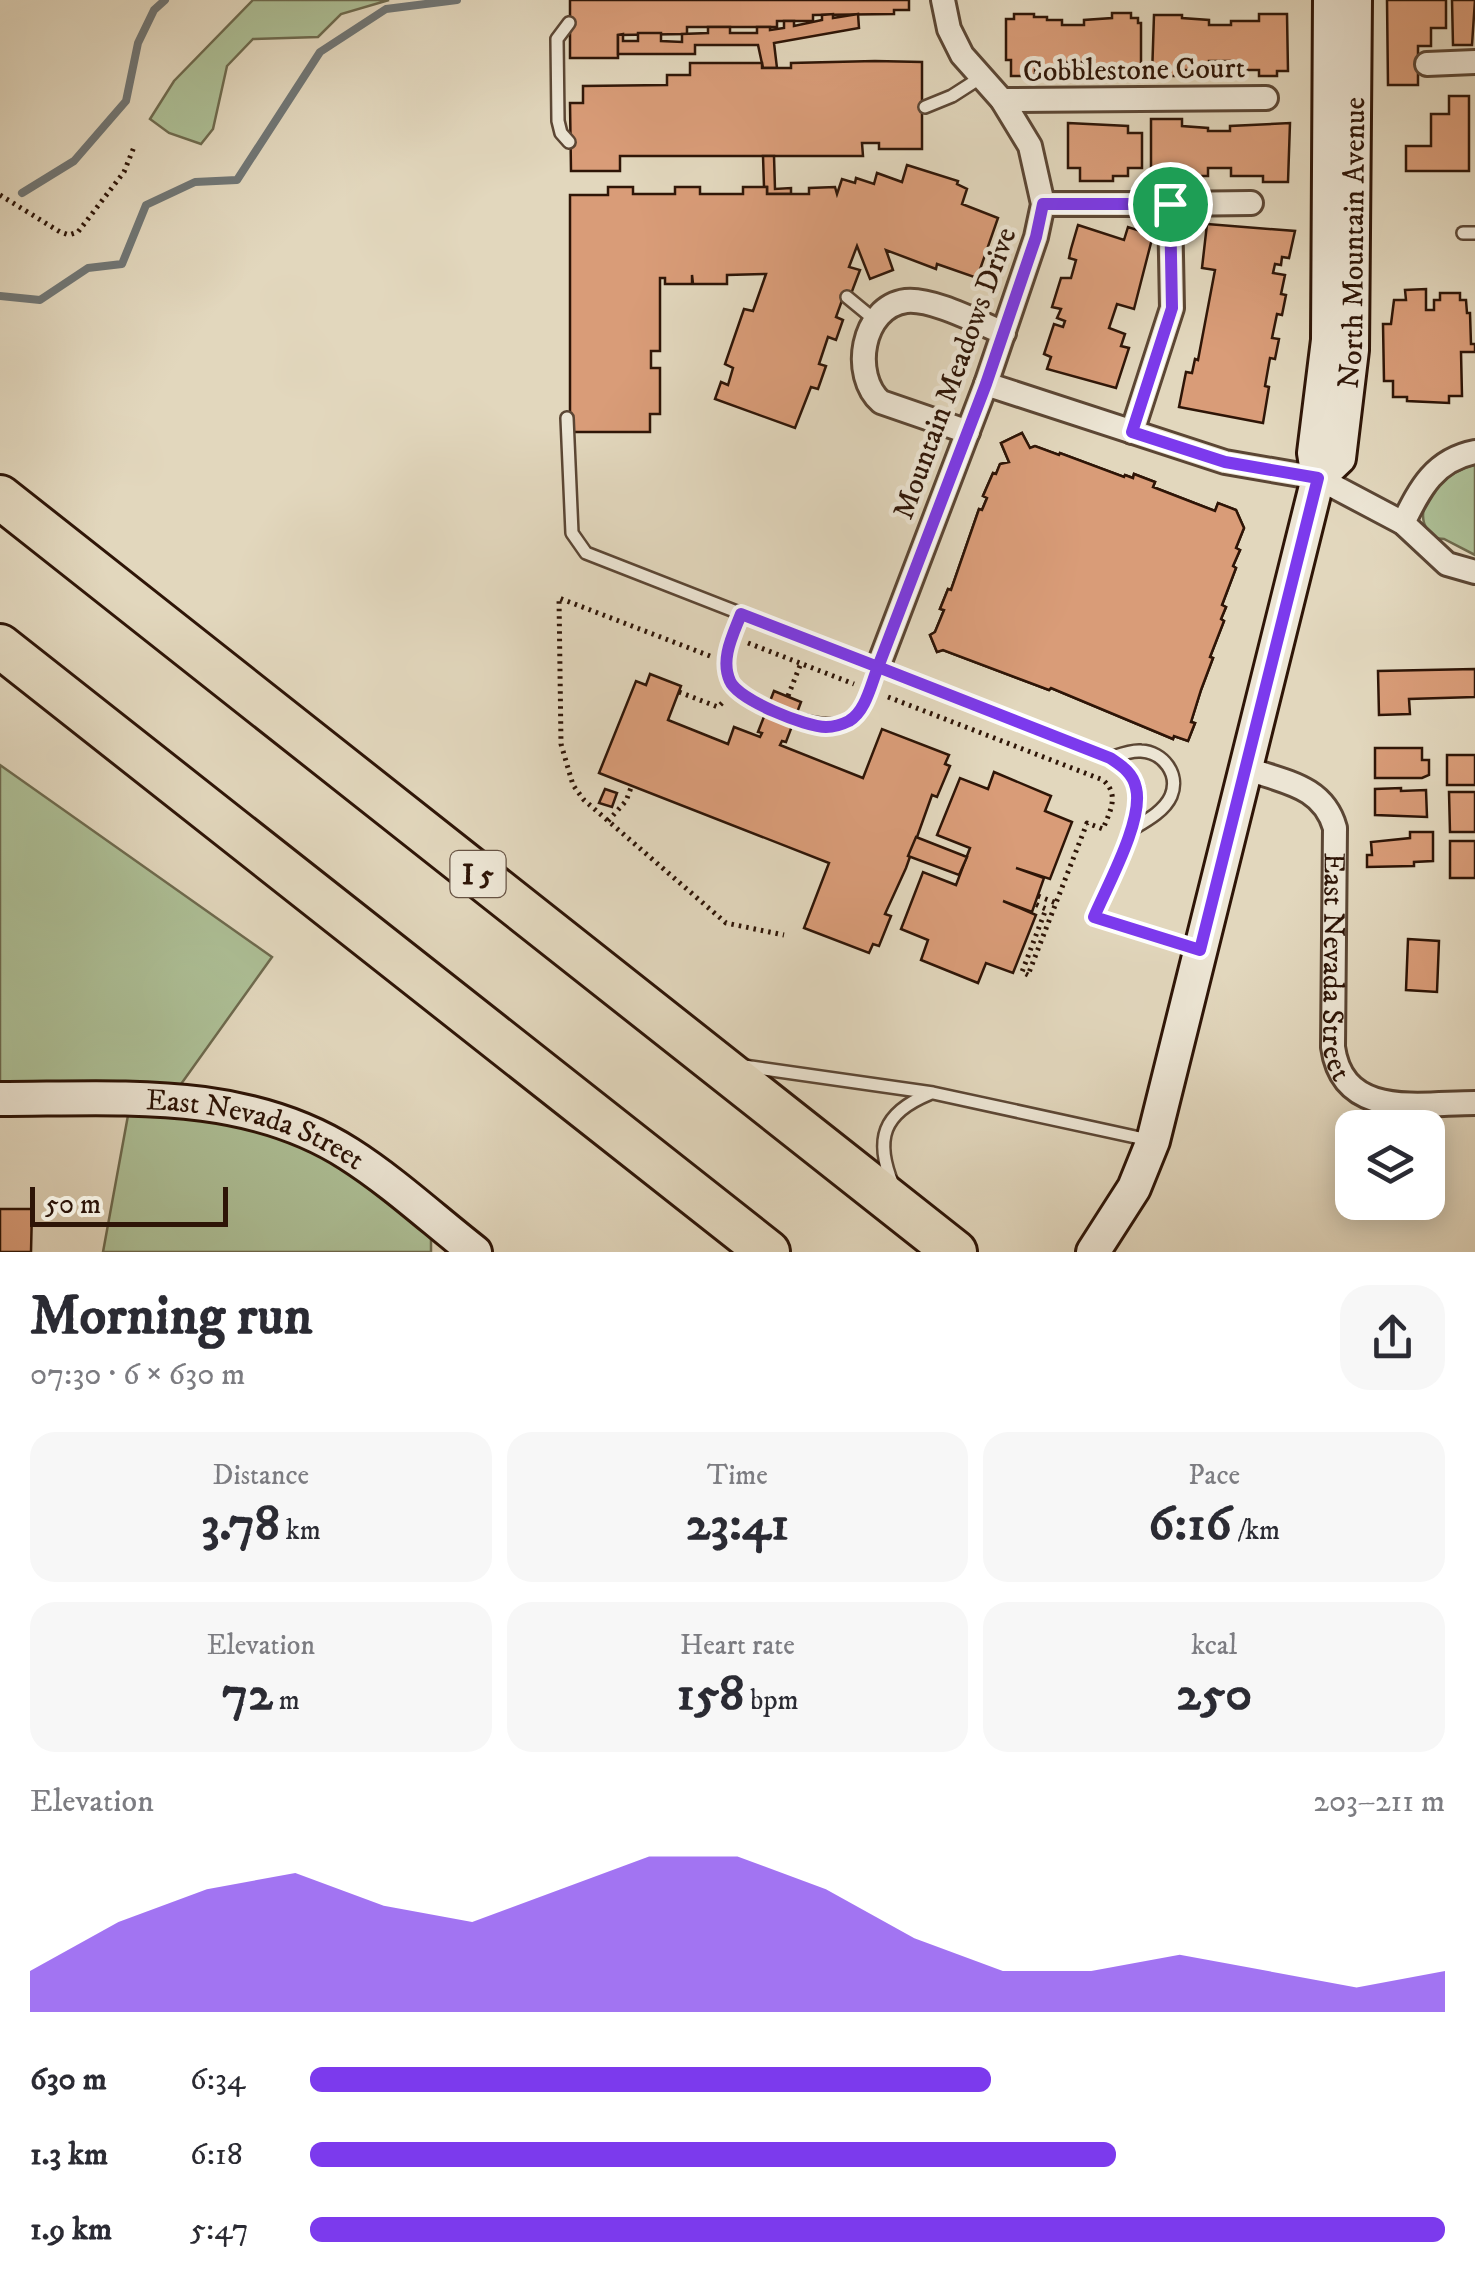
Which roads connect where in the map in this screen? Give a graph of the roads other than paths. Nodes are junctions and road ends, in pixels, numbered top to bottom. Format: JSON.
{"nodes":[{"id":1,"x":942,"y":0,"type":"edge"},
{"id":2,"x":1330,"y":0,"type":"edge"},
{"id":3,"x":1355,"y":0,"type":"edge"},
{"id":4,"x":569,"y":23,"type":"dead end"},
{"id":5,"x":1475,"y":62,"type":"edge"},
{"id":6,"x":1426,"y":64,"type":"dead end"},
{"id":7,"x":980,"y":78,"type":"junction"},
{"id":8,"x":1266,"y":98,"type":"dead end"},
{"id":9,"x":1002,"y":100,"type":"junction"},
{"id":10,"x":925,"y":107,"type":"dead end"},
{"id":11,"x":569,"y":142,"type":"dead end"},
{"id":12,"x":1252,"y":203,"type":"dead end"},
{"id":13,"x":1043,"y":204,"type":"junction"},
{"id":14,"x":1170,"y":204,"type":"junction"},
{"id":15,"x":846,"y":297,"type":"dead end"},
{"id":16,"x":874,"y":320,"type":"junction"},
{"id":17,"x":1004,"y":333,"type":"junction"},
{"id":18,"x":986,"y":384,"type":"junction"},
{"id":19,"x":567,"y":418,"type":"dead end"},
{"id":20,"x":968,"y":432,"type":"junction"},
{"id":21,"x":1132,"y":432,"type":"junction"},
{"id":22,"x":1475,"y":452,"type":"edge"},
{"id":23,"x":1318,"y":478,"type":"junction"},
{"id":24,"x":0,"y":496,"type":"edge"},
{"id":25,"x":1404,"y":523,"type":"junction"},
{"id":26,"x":1475,"y":572,"type":"edge"},
{"id":27,"x":741,"y":614,"type":"junction"},
{"id":28,"x":0,"y":646,"type":"edge"},
{"id":29,"x":878,"y":667,"type":"junction"},
{"id":30,"x":1110,"y":758,"type":"junction"},
{"id":31,"x":1245,"y":768,"type":"junction"},
{"id":32,"x":1129,"y":832,"type":"junction"},
{"id":33,"x":1200,"y":950,"type":"junction"},
{"id":34,"x":714,"y":1061,"type":"junction"},
{"id":35,"x":933,"y":1092,"type":"junction"},
{"id":36,"x":0,"y":1098,"type":"edge"},
{"id":37,"x":1475,"y":1103,"type":"edge"},
{"id":38,"x":1153,"y":1141,"type":"junction"},
{"id":39,"x":903,"y":1210,"type":"junction"},
{"id":40,"x":1098,"y":1246,"type":"edge"},
{"id":41,"x":476,"y":1252,"type":"edge"},
{"id":42,"x":768,"y":1252,"type":"edge"},
{"id":43,"x":956,"y":1252,"type":"edge"}],
"edges":[{"from":1,"to":7,"type":"street","name":"Mountain Meadows Drive"},
{"from":2,"to":23,"type":"street","name":"North Mountain Avenue"},
{"from":3,"to":23,"type":"street","name":"North Mountain Avenue"},
{"from":4,"to":11,"type":"lane"},
{"from":5,"to":6,"type":"street"},
{"from":7,"to":9,"type":"street","name":"Mountain Meadows Drive"},
{"from":7,"to":10,"type":"lane"},
{"from":8,"to":9,"type":"street","name":"Cobblestone Court"},
{"from":9,"to":13,"type":"street","name":"Mountain Meadows Drive"},
{"from":12,"to":14,"type":"street"},
{"from":13,"to":14,"type":"street"},
{"from":13,"to":17,"type":"street","name":"Mountain Meadows Drive"},
{"from":14,"to":21,"type":"street"},
{"from":15,"to":16,"type":"lane"},
{"from":16,"to":17,"type":"street"},
{"from":16,"to":20,"type":"street"},
{"from":17,"to":18,"type":"street","name":"Mountain Meadows Drive"},
{"from":18,"to":20,"type":"street","name":"Mountain Meadows Drive"},
{"from":18,"to":21,"type":"street"},
{"from":19,"to":27,"type":"lane"},
{"from":20,"to":29,"type":"street","name":"Mountain Meadows Drive"},
{"from":21,"to":23,"type":"street"},
{"from":22,"to":25,"type":"street"},
{"from":23,"to":25,"type":"street"},
{"from":23,"to":31,"type":"street","name":"North Mountain Avenue"},
{"from":24,"to":34,"type":"highway","number":"I 5"},
{"from":25,"to":26,"type":"street"},
{"from":27,"to":29,"type":"lane"},
{"from":27,"to":29,"type":"lane"},
{"from":28,"to":42,"type":"highway"},
{"from":29,"to":30,"type":"lane"},
{"from":30,"to":32,"type":"lane"},
{"from":30,"to":32,"type":"lane"},
{"from":31,"to":33,"type":"street","name":"North Mountain Avenue"},
{"from":31,"to":37,"type":"street","name":"East Nevada Street"},
{"from":32,"to":33,"type":"lane"},
{"from":33,"to":38,"type":"street","name":"North Mountain Avenue"},
{"from":34,"to":35,"type":"lane"},
{"from":34,"to":39,"type":"highway","number":"I 5"},
{"from":35,"to":38,"type":"lane"},
{"from":35,"to":39,"type":"lane"},
{"from":36,"to":41,"type":"street","name":"East Nevada Street"},
{"from":38,"to":40,"type":"street","name":"North Mountain Avenue"},
{"from":39,"to":43,"type":"highway","number":"I 5"}]}
